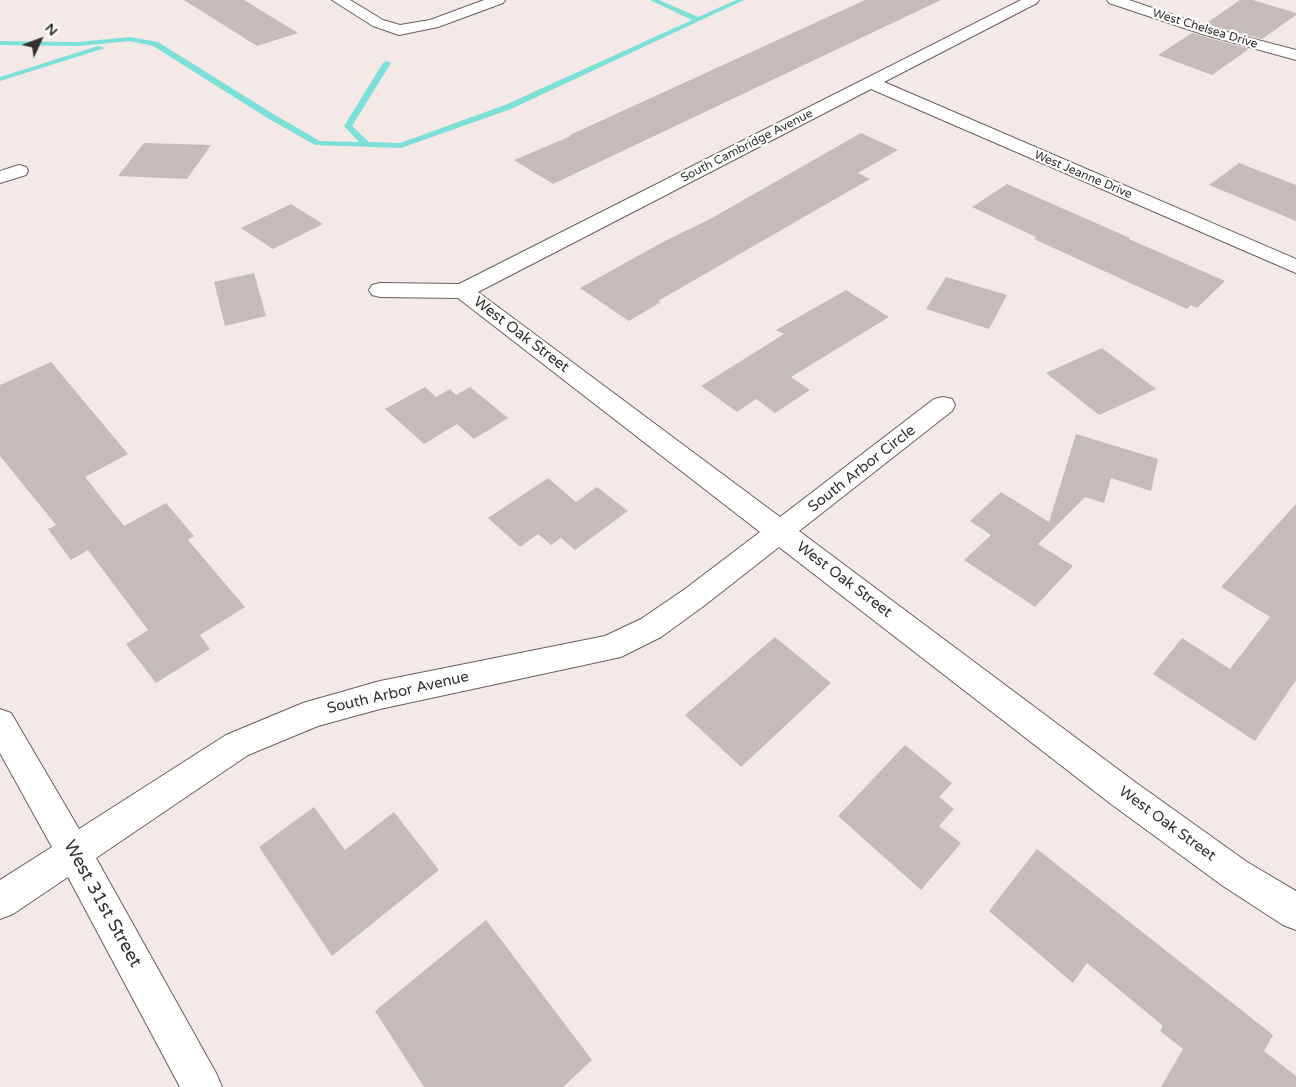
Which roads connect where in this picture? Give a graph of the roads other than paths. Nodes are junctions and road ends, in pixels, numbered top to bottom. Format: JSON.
{"nodes":[{"id":1,"x":339,"y":0,"type":"edge"},
{"id":2,"x":498,"y":0,"type":"edge"},
{"id":3,"x":1032,"y":0,"type":"edge"},
{"id":4,"x":1114,"y":0,"type":"edge"},
{"id":5,"x":399,"y":30,"type":"junction"},
{"id":6,"x":394,"y":46,"type":"dead end"},
{"id":7,"x":1296,"y":55,"type":"edge"},
{"id":8,"x":870,"y":83,"type":"junction"},
{"id":9,"x":19,"y":170,"type":"dead end"},
{"id":10,"x":0,"y":177,"type":"edge"},
{"id":11,"x":1296,"y":267,"type":"edge"},
{"id":12,"x":380,"y":290,"type":"dead end"},
{"id":13,"x":462,"y":291,"type":"junction"},
{"id":14,"x":943,"y":405,"type":"dead end"},
{"id":15,"x":780,"y":532,"type":"junction"},
{"id":16,"x":0,"y":723,"type":"edge"},
{"id":17,"x":73,"y":851,"type":"junction"},
{"id":18,"x":0,"y":901,"type":"edge"},
{"id":19,"x":1296,"y":912,"type":"edge"},
{"id":20,"x":202,"y":1087,"type":"edge"}],
"edges":[{"from":1,"to":5,"type":"street"},
{"from":2,"to":5,"type":"street"},
{"from":3,"to":8,"type":"street","name":"South Cambridge Avenue"},
{"from":4,"to":7,"type":"street","name":"West Chelsea Drive"},
{"from":5,"to":6,"type":"street"},
{"from":8,"to":11,"type":"street","name":"West Jeanne Drive"},
{"from":8,"to":13,"type":"street","name":"South Cambridge Avenue"},
{"from":9,"to":10,"type":"street"},
{"from":12,"to":13,"type":"street","name":"West Oak Street"},
{"from":13,"to":15,"type":"street","name":"West Oak Street"},
{"from":14,"to":15,"type":"street","name":"South Arbor Circle"},
{"from":15,"to":17,"type":"street","name":"South Arbor Avenue"},
{"from":15,"to":19,"type":"street","name":"West Oak Street"},
{"from":16,"to":17,"type":"street","name":"West 31st Street"},
{"from":17,"to":18,"type":"street","name":"South Arbor Avenue"},
{"from":17,"to":20,"type":"street","name":"West 31st Street"}]}
